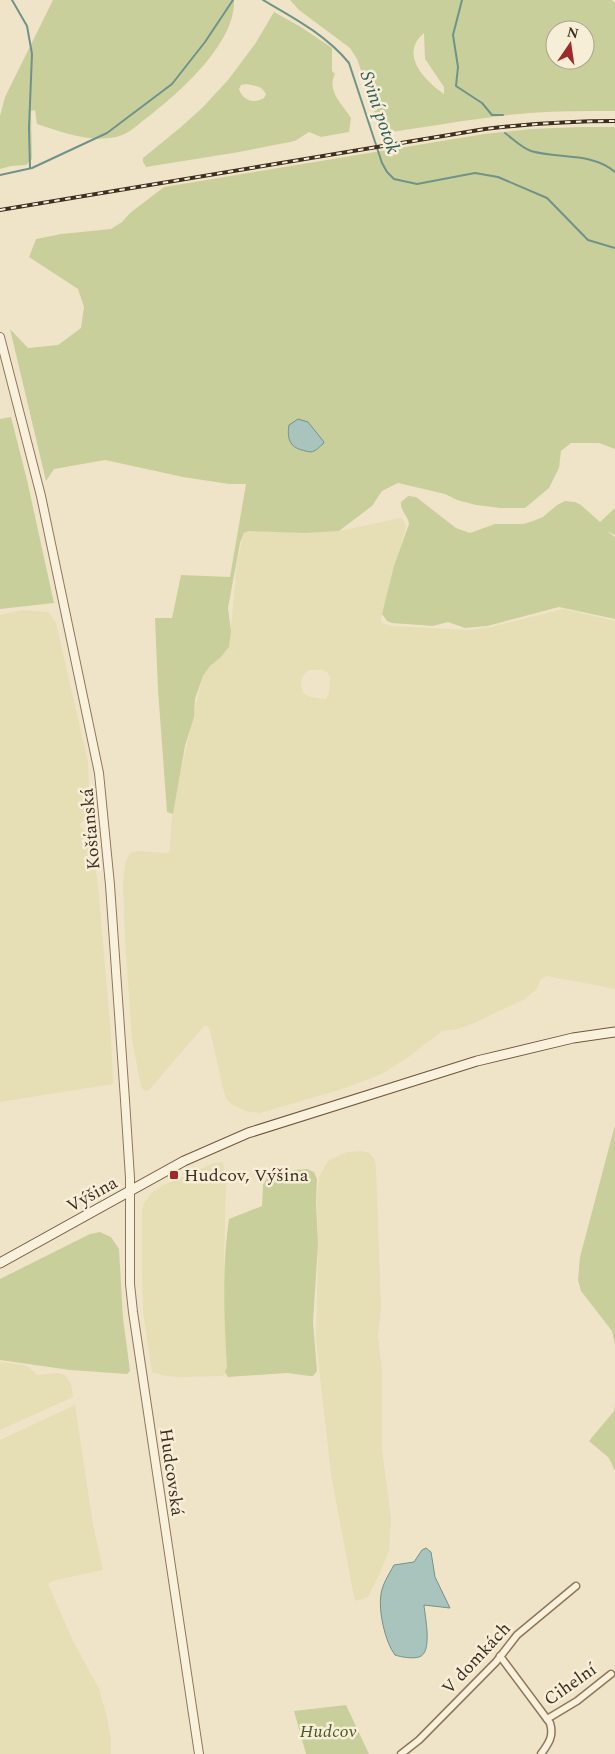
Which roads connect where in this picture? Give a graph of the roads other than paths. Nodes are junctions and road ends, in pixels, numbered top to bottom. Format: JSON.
{"nodes":[{"id":1,"x":0,"y":337,"type":"edge"},
{"id":2,"x":615,"y":1032,"type":"edge"},
{"id":3,"x":130,"y":1192,"type":"junction"},
{"id":4,"x":0,"y":1263,"type":"edge"},
{"id":5,"x":576,"y":1586,"type":"dead end"},
{"id":6,"x":500,"y":1656,"type":"junction"},
{"id":7,"x":611,"y":1674,"type":"dead end"},
{"id":8,"x":547,"y":1719,"type":"junction"},
{"id":9,"x":199,"y":1754,"type":"edge"},
{"id":10,"x":401,"y":1754,"type":"edge"},
{"id":11,"x":541,"y":1754,"type":"edge"}],
"edges":[{"from":1,"to":3,"type":"street","name":"Košťanská"},
{"from":2,"to":3,"type":"main road","name":"Výšina"},
{"from":3,"to":4,"type":"main road","name":"Výšina"},
{"from":3,"to":9,"type":"street","name":"Hudcovská"},
{"from":5,"to":6,"type":"street","name":"V domkách"},
{"from":6,"to":8,"type":"street","name":"Cihelní"},
{"from":6,"to":10,"type":"street","name":"V domkách"},
{"from":7,"to":8,"type":"street","name":"Cihelní"},
{"from":8,"to":11,"type":"street","name":"Cihelní"}]}
